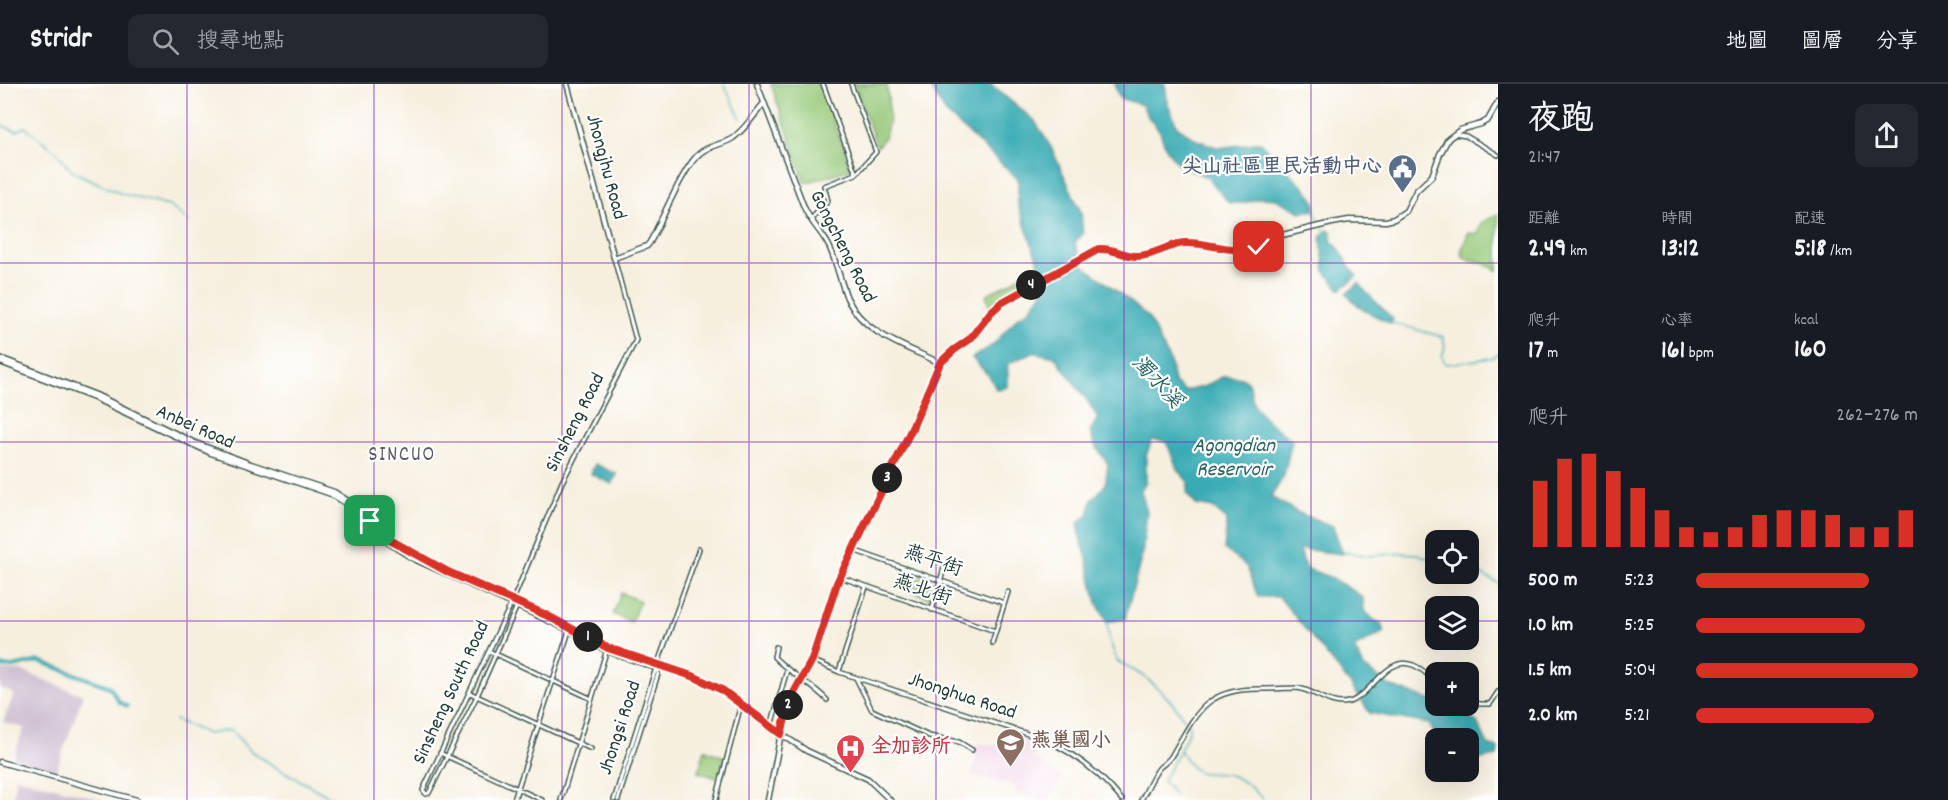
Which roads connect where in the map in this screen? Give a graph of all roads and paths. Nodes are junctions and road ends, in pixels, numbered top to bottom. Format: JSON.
{"nodes":[{"id":1,"x":567,"y":84,"type":"edge"},
{"id":2,"x":757,"y":84,"type":"edge"},
{"id":3,"x":823,"y":84,"type":"edge"},
{"id":4,"x":851,"y":84,"type":"edge"},
{"id":5,"x":1498,"y":102,"type":"edge"},
{"id":6,"x":764,"y":103,"type":"junction"},
{"id":7,"x":1453,"y":134,"type":"junction"},
{"id":8,"x":1498,"y":155,"type":"edge"},
{"id":9,"x":856,"y":174,"type":"junction"},
{"id":10,"x":810,"y":220,"type":"junction"},
{"id":11,"x":614,"y":258,"type":"junction"},
{"id":12,"x":0,"y":360,"type":"edge"},
{"id":13,"x":940,"y":363,"type":"junction"},
{"id":14,"x":699,"y":549,"type":"dead end"},
{"id":15,"x":852,"y":550,"type":"junction"},
{"id":16,"x":944,"y":568,"type":"dead end"},
{"id":17,"x":840,"y":577,"type":"junction"},
{"id":18,"x":940,"y":581,"type":"junction"},
{"id":19,"x":866,"y":587,"type":"junction"},
{"id":20,"x":1008,"y":592,"type":"dead end"},
{"id":21,"x":512,"y":601,"type":"junction"},
{"id":22,"x":1004,"y":603,"type":"junction"},
{"id":23,"x":518,"y":606,"type":"junction"},
{"id":24,"x":932,"y":610,"type":"junction"},
{"id":25,"x":570,"y":628,"type":"junction"},
{"id":26,"x":995,"y":631,"type":"junction"},
{"id":27,"x":992,"y":643,"type":"dead end"},
{"id":28,"x":776,"y":647,"type":"dead end"},
{"id":29,"x":607,"y":649,"type":"junction"},
{"id":30,"x":489,"y":651,"type":"junction"},
{"id":31,"x":496,"y":654,"type":"junction"},
{"id":32,"x":812,"y":660,"type":"junction"},
{"id":33,"x":658,"y":666,"type":"junction"},
{"id":34,"x":787,"y":670,"type":"junction"},
{"id":35,"x":839,"y":672,"type":"junction"},
{"id":36,"x":1425,"y":673,"type":"edge"},
{"id":37,"x":855,"y":676,"type":"junction"},
{"id":38,"x":801,"y":678,"type":"junction"},
{"id":39,"x":553,"y":680,"type":"junction"},
{"id":40,"x":1498,"y":692,"type":"edge"},
{"id":41,"x":470,"y":693,"type":"junction"},
{"id":42,"x":477,"y":696,"type":"junction"},
{"id":43,"x":592,"y":699,"type":"junction"},
{"id":44,"x":827,"y":700,"type":"dead end"},
{"id":45,"x":741,"y":704,"type":"junction"},
{"id":46,"x":1479,"y":704,"type":"edge"},
{"id":47,"x":539,"y":725,"type":"junction"},
{"id":48,"x":771,"y":726,"type":"junction"},
{"id":49,"x":781,"y":734,"type":"junction"},
{"id":50,"x":578,"y":743,"type":"junction"},
{"id":51,"x":591,"y":749,"type":"dead end"},
{"id":52,"x":972,"y":750,"type":"dead end"},
{"id":53,"x":440,"y":753,"type":"junction"},
{"id":54,"x":447,"y":756,"type":"junction"},
{"id":55,"x":0,"y":762,"type":"edge"},
{"id":56,"x":517,"y":789,"type":"junction"},
{"id":57,"x":137,"y":800,"type":"edge"},
{"id":58,"x":514,"y":800,"type":"edge"},
{"id":59,"x":542,"y":800,"type":"edge"},
{"id":60,"x":561,"y":800,"type":"edge"},
{"id":61,"x":616,"y":800,"type":"edge"},
{"id":62,"x":716,"y":800,"type":"edge"},
{"id":63,"x":768,"y":800,"type":"edge"},
{"id":64,"x":890,"y":800,"type":"edge"},
{"id":65,"x":1122,"y":800,"type":"edge"},
{"id":66,"x":1141,"y":800,"type":"edge"}],
"edges":[{"from":1,"to":11,"type":"street","name":"Jhongjhu Road"},
{"from":2,"to":6,"type":"street","name":"Gongcheng Road"},
{"from":3,"to":9,"type":"street"},
{"from":4,"to":9,"type":"street"},
{"from":5,"to":7,"type":"street"},
{"from":6,"to":10,"type":"street","name":"Gongcheng Road"},
{"from":6,"to":11,"type":"street"},
{"from":7,"to":8,"type":"street"},
{"from":7,"to":13,"type":"street"},
{"from":9,"to":10,"type":"street"},
{"from":10,"to":13,"type":"street","name":"Gongcheng Road"},
{"from":11,"to":21,"type":"street","name":"Sinsheng Road"},
{"from":12,"to":21,"type":"street","name":"Anbei Road"},
{"from":12,"to":21,"type":"street","name":"Anbei Road"},
{"from":13,"to":15,"type":"street"},
{"from":14,"to":33,"type":"street","name":"Jhongsi Road"},
{"from":15,"to":17,"type":"street"},
{"from":15,"to":18,"type":"street","name":"燕平街"},
{"from":16,"to":18,"type":"street"},
{"from":17,"to":19,"type":"street","name":"燕北街"},
{"from":17,"to":32,"type":"street"},
{"from":18,"to":22,"type":"street","name":"燕平街"},
{"from":18,"to":24,"type":"street"},
{"from":19,"to":24,"type":"street","name":"燕北街"},
{"from":19,"to":35,"type":"street"},
{"from":20,"to":22,"type":"street"},
{"from":21,"to":23,"type":"street"},
{"from":21,"to":25,"type":"street"},
{"from":21,"to":30,"type":"street","name":"Sinsheng South Road"},
{"from":22,"to":26,"type":"street"},
{"from":23,"to":25,"type":"street"},
{"from":23,"to":31,"type":"street","name":"Sinsheng South Road"},
{"from":24,"to":26,"type":"street","name":"燕北街"},
{"from":25,"to":29,"type":"street"},
{"from":25,"to":39,"type":"street"},
{"from":26,"to":27,"type":"street"},
{"from":28,"to":34,"type":"street"},
{"from":29,"to":33,"type":"street"},
{"from":29,"to":43,"type":"street"},
{"from":30,"to":31,"type":"street"},
{"from":30,"to":41,"type":"street","name":"Sinsheng South Road"},
{"from":31,"to":39,"type":"street"},
{"from":31,"to":42,"type":"street","name":"Sinsheng South Road"},
{"from":32,"to":35,"type":"street","name":"Jhonghua Road"},
{"from":32,"to":38,"type":"street"},
{"from":33,"to":45,"type":"street"},
{"from":33,"to":61,"type":"street","name":"Jhongsi Road"},
{"from":34,"to":38,"type":"street"},
{"from":34,"to":48,"type":"street"},
{"from":35,"to":37,"type":"street","name":"Jhonghua Road"},
{"from":36,"to":66,"type":"street"},
{"from":37,"to":52,"type":"street"},
{"from":37,"to":65,"type":"street","name":"Jhonghua Road"},
{"from":38,"to":44,"type":"street"},
{"from":38,"to":49,"type":"street"},
{"from":39,"to":43,"type":"street"},
{"from":39,"to":47,"type":"street"},
{"from":40,"to":46,"type":"street"},
{"from":41,"to":42,"type":"street"},
{"from":41,"to":53,"type":"street","name":"Sinsheng South Road"},
{"from":42,"to":47,"type":"street"},
{"from":42,"to":54,"type":"street","name":"Sinsheng South Road"},
{"from":43,"to":50,"type":"street"},
{"from":45,"to":48,"type":"street"},
{"from":45,"to":62,"type":"street"},
{"from":47,"to":50,"type":"street"},
{"from":47,"to":56,"type":"street"},
{"from":48,"to":49,"type":"street"},
{"from":49,"to":63,"type":"street"},
{"from":49,"to":64,"type":"street"},
{"from":50,"to":51,"type":"street"},
{"from":50,"to":60,"type":"street"},
{"from":53,"to":54,"type":"street"},
{"from":53,"to":54,"type":"street","name":"Sinsheng South Road"},
{"from":54,"to":56,"type":"street"},
{"from":55,"to":57,"type":"street"},
{"from":56,"to":58,"type":"street"},
{"from":56,"to":59,"type":"street"}]}
